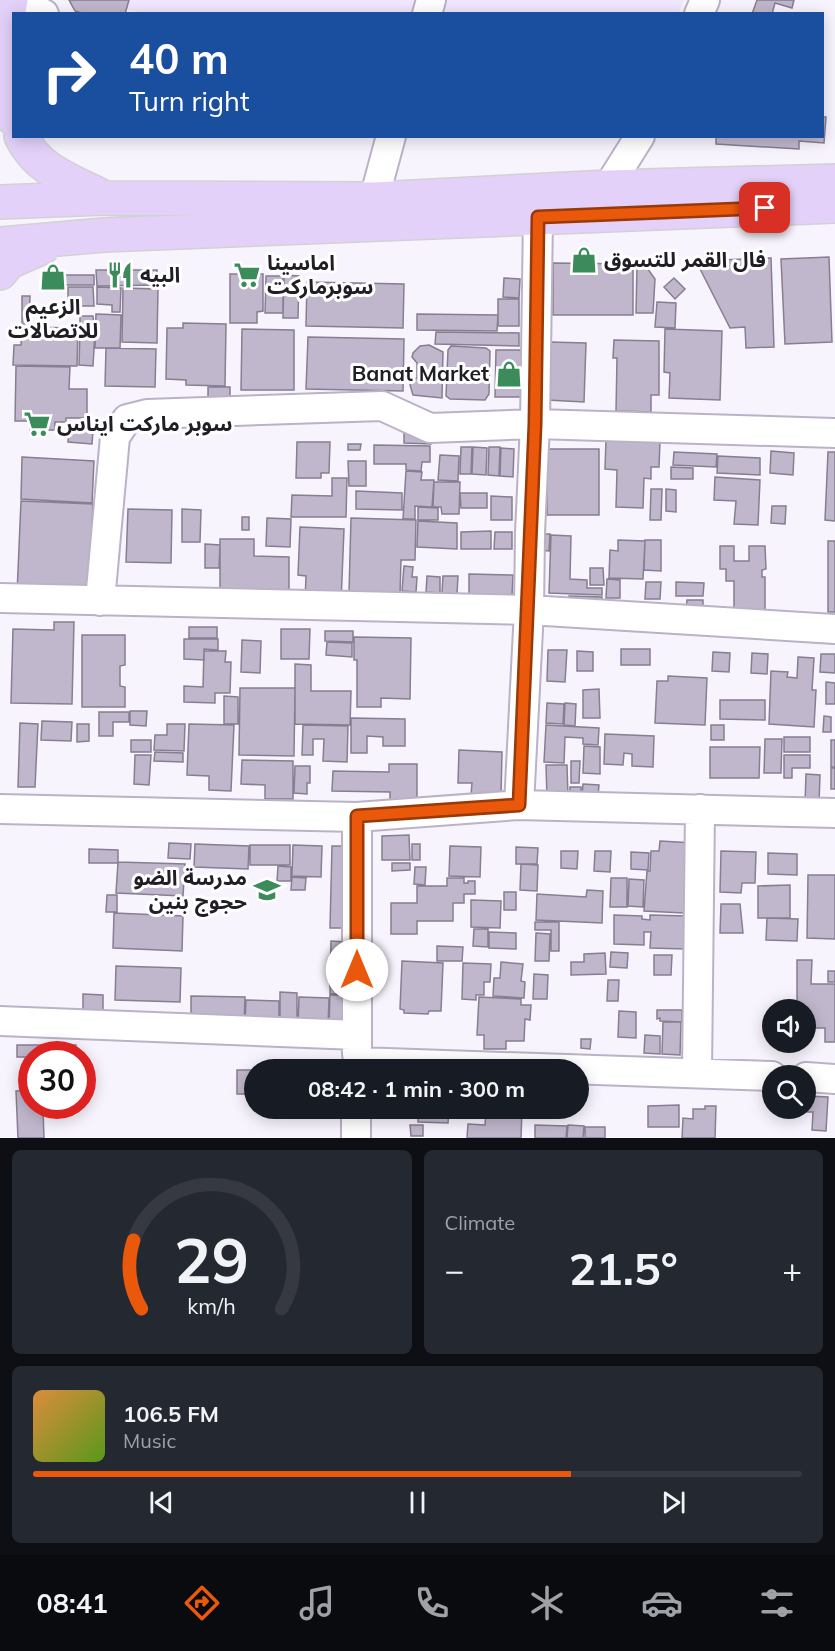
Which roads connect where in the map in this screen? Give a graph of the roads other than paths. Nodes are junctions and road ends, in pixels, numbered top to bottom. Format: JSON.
{"nodes":[{"id":1,"x":10,"y":0,"type":"edge"},
{"id":2,"x":18,"y":0,"type":"edge"},
{"id":3,"x":40,"y":12,"type":"edge"},
{"id":4,"x":1,"y":47,"type":"edge"},
{"id":5,"x":12,"y":113,"type":"edge"},
{"id":6,"x":22,"y":138,"type":"edge"},
{"id":7,"x":390,"y":138,"type":"edge"},
{"id":8,"x":639,"y":138,"type":"edge"},
{"id":9,"x":835,"y":181,"type":"edge"},
{"id":10,"x":105,"y":198,"type":"junction"},
{"id":11,"x":374,"y":199,"type":"junction"},
{"id":12,"x":606,"y":201,"type":"junction"},
{"id":13,"x":0,"y":202,"type":"edge"},
{"id":14,"x":835,"y":206,"type":"edge"},
{"id":15,"x":538,"y":217,"type":"junction"},
{"id":16,"x":104,"y":236,"type":"junction"},
{"id":17,"x":0,"y":244,"type":"edge"},
{"id":18,"x":0,"y":273,"type":"edge"},
{"id":19,"x":535,"y":424,"type":"junction"},
{"id":20,"x":835,"y":433,"type":"edge"},
{"id":21,"x":0,"y":598,"type":"edge"},
{"id":22,"x":100,"y":601,"type":"junction"},
{"id":23,"x":529,"y":610,"type":"junction"},
{"id":24,"x":835,"y":629,"type":"edge"},
{"id":25,"x":519,"y":805,"type":"junction"},
{"id":26,"x":700,"y":808,"type":"junction"},
{"id":27,"x":0,"y":809,"type":"edge"},
{"id":28,"x":835,"y":813,"type":"edge"},
{"id":29,"x":357,"y":816,"type":"junction"},
{"id":30,"x":0,"y":1021,"type":"edge"},
{"id":31,"x":357,"y":1056,"type":"edge"},
{"id":32,"x":697,"y":1072,"type":"junction"},
{"id":33,"x":762,"y":1075,"type":"edge"},
{"id":34,"x":816,"y":1078,"type":"edge"},
{"id":35,"x":835,"y":1079,"type":"edge"},
{"id":36,"x":356,"y":1119,"type":"edge"},
{"id":37,"x":356,"y":1138,"type":"edge"}],
"edges":[{"from":1,"to":4,"type":"main road"},
{"from":2,"to":3,"type":"street"},
{"from":4,"to":5,"type":"main road"},
{"from":6,"to":10,"type":"main road"},
{"from":7,"to":11,"type":"street"},
{"from":8,"to":12,"type":"street"},
{"from":9,"to":12,"type":"main road"},
{"from":10,"to":11,"type":"main road"},
{"from":10,"to":13,"type":"main road"},
{"from":11,"to":12,"type":"main road"},
{"from":12,"to":14,"type":"main road"},
{"from":12,"to":15,"type":"main road"},
{"from":15,"to":16,"type":"main road"},
{"from":15,"to":19,"type":"street"},
{"from":16,"to":17,"type":"main road"},
{"from":16,"to":18,"type":"main road"},
{"from":19,"to":20,"type":"street"},
{"from":19,"to":22,"type":"street"},
{"from":19,"to":23,"type":"street"},
{"from":21,"to":22,"type":"street"},
{"from":22,"to":23,"type":"street"},
{"from":23,"to":24,"type":"street"},
{"from":23,"to":25,"type":"street"},
{"from":25,"to":26,"type":"street"},
{"from":25,"to":29,"type":"street"},
{"from":26,"to":28,"type":"street"},
{"from":26,"to":32,"type":"street"},
{"from":27,"to":29,"type":"street"},
{"from":29,"to":31,"type":"street"},
{"from":30,"to":31,"type":"street"},
{"from":31,"to":32,"type":"street"},
{"from":32,"to":33,"type":"street"},
{"from":34,"to":35,"type":"street"},
{"from":36,"to":37,"type":"street"}]}
